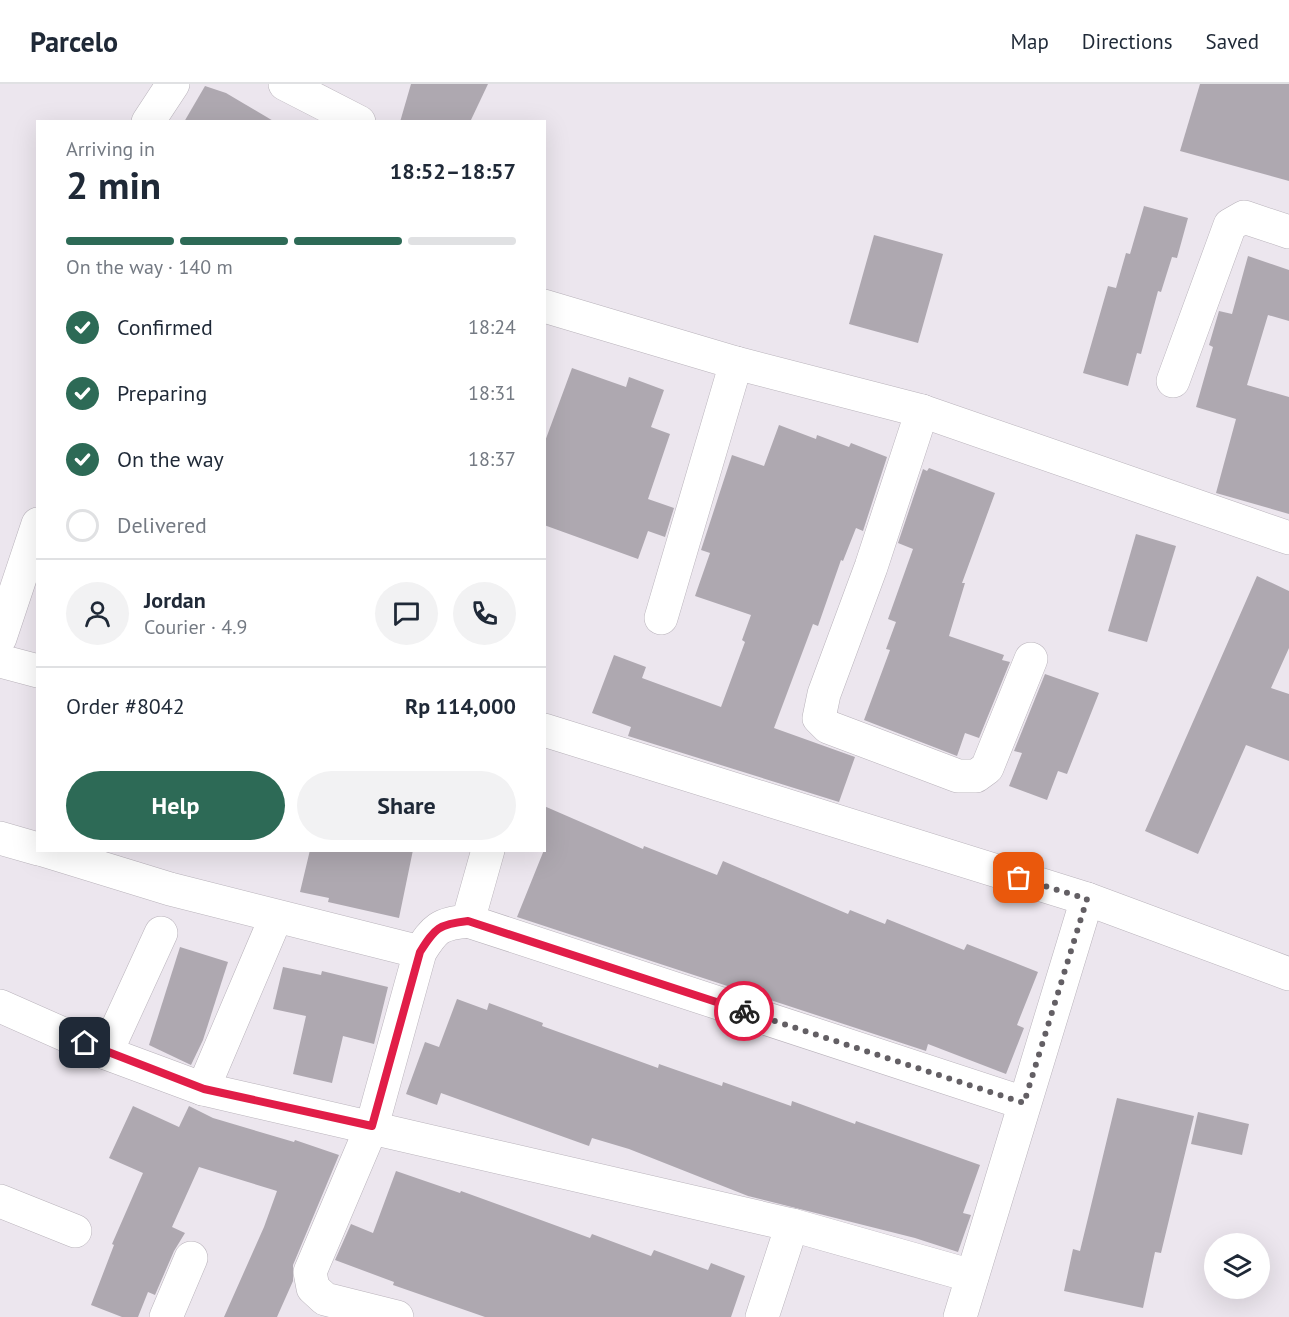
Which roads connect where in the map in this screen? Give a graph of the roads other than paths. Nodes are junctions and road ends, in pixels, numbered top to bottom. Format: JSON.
{"nodes":[{"id":1,"x":173,"y":84,"type":"edge"},
{"id":2,"x":285,"y":84,"type":"edge"},
{"id":3,"x":149,"y":120,"type":"edge"},
{"id":4,"x":355,"y":120,"type":"edge"},
{"id":5,"x":1289,"y":232,"type":"edge"},
{"id":6,"x":546,"y":307,"type":"edge"},
{"id":7,"x":736,"y":363,"type":"junction"},
{"id":8,"x":1173,"y":381,"type":"dead end"},
{"id":9,"x":922,"y":411,"type":"junction"},
{"id":10,"x":36,"y":530,"type":"edge"},
{"id":11,"x":1289,"y":538,"type":"edge"},
{"id":12,"x":661,"y":618,"type":"dead end"},
{"id":13,"x":0,"y":638,"type":"edge"},
{"id":14,"x":1031,"y":659,"type":"dead end"},
{"id":15,"x":0,"y":661,"type":"edge"},
{"id":16,"x":36,"y":670,"type":"edge"},
{"id":17,"x":546,"y":731,"type":"edge"},
{"id":18,"x":0,"y":838,"type":"edge"},
{"id":19,"x":36,"y":848,"type":"edge"},
{"id":20,"x":50,"y":852,"type":"edge"},
{"id":21,"x":487,"y":852,"type":"edge"},
{"id":22,"x":1087,"y":899,"type":"junction"},
{"id":23,"x":276,"y":917,"type":"junction"},
{"id":24,"x":468,"y":921,"type":"junction"},
{"id":25,"x":161,"y":933,"type":"dead end"},
{"id":26,"x":420,"y":952,"type":"junction"},
{"id":27,"x":1289,"y":974,"type":"edge"},
{"id":28,"x":0,"y":1006,"type":"edge"},
{"id":29,"x":106,"y":1053,"type":"junction"},
{"id":30,"x":204,"y":1089,"type":"junction"},
{"id":31,"x":1024,"y":1103,"type":"junction"},
{"id":32,"x":372,"y":1126,"type":"junction"},
{"id":33,"x":0,"y":1201,"type":"edge"},
{"id":34,"x":792,"y":1225,"type":"junction"},
{"id":35,"x":75,"y":1231,"type":"dead end"},
{"id":36,"x":191,"y":1258,"type":"dead end"},
{"id":37,"x":972,"y":1276,"type":"junction"},
{"id":38,"x":166,"y":1317,"type":"edge"},
{"id":39,"x":397,"y":1317,"type":"edge"},
{"id":40,"x":762,"y":1317,"type":"edge"},
{"id":41,"x":960,"y":1317,"type":"edge"}],
"edges":[{"from":1,"to":3,"type":"street"},
{"from":2,"to":4,"type":"street"},
{"from":5,"to":8,"type":"street"},
{"from":6,"to":7,"type":"street"},
{"from":7,"to":9,"type":"street"},
{"from":7,"to":12,"type":"street"},
{"from":9,"to":11,"type":"street"},
{"from":9,"to":14,"type":"street"},
{"from":10,"to":13,"type":"street"},
{"from":15,"to":16,"type":"street"},
{"from":17,"to":22,"type":"street"},
{"from":18,"to":19,"type":"street"},
{"from":20,"to":23,"type":"street"},
{"from":21,"to":24,"type":"street"},
{"from":22,"to":27,"type":"street"},
{"from":22,"to":31,"type":"street"},
{"from":23,"to":26,"type":"street"},
{"from":23,"to":30,"type":"street"},
{"from":24,"to":26,"type":"street"},
{"from":24,"to":31,"type":"street"},
{"from":25,"to":29,"type":"street"},
{"from":26,"to":32,"type":"street"},
{"from":28,"to":29,"type":"street"},
{"from":29,"to":30,"type":"street"},
{"from":30,"to":32,"type":"street"},
{"from":31,"to":37,"type":"street"},
{"from":32,"to":34,"type":"street"},
{"from":32,"to":39,"type":"street"},
{"from":33,"to":35,"type":"street"},
{"from":34,"to":37,"type":"street"},
{"from":34,"to":40,"type":"street"},
{"from":36,"to":38,"type":"street"},
{"from":37,"to":41,"type":"street"}]}
